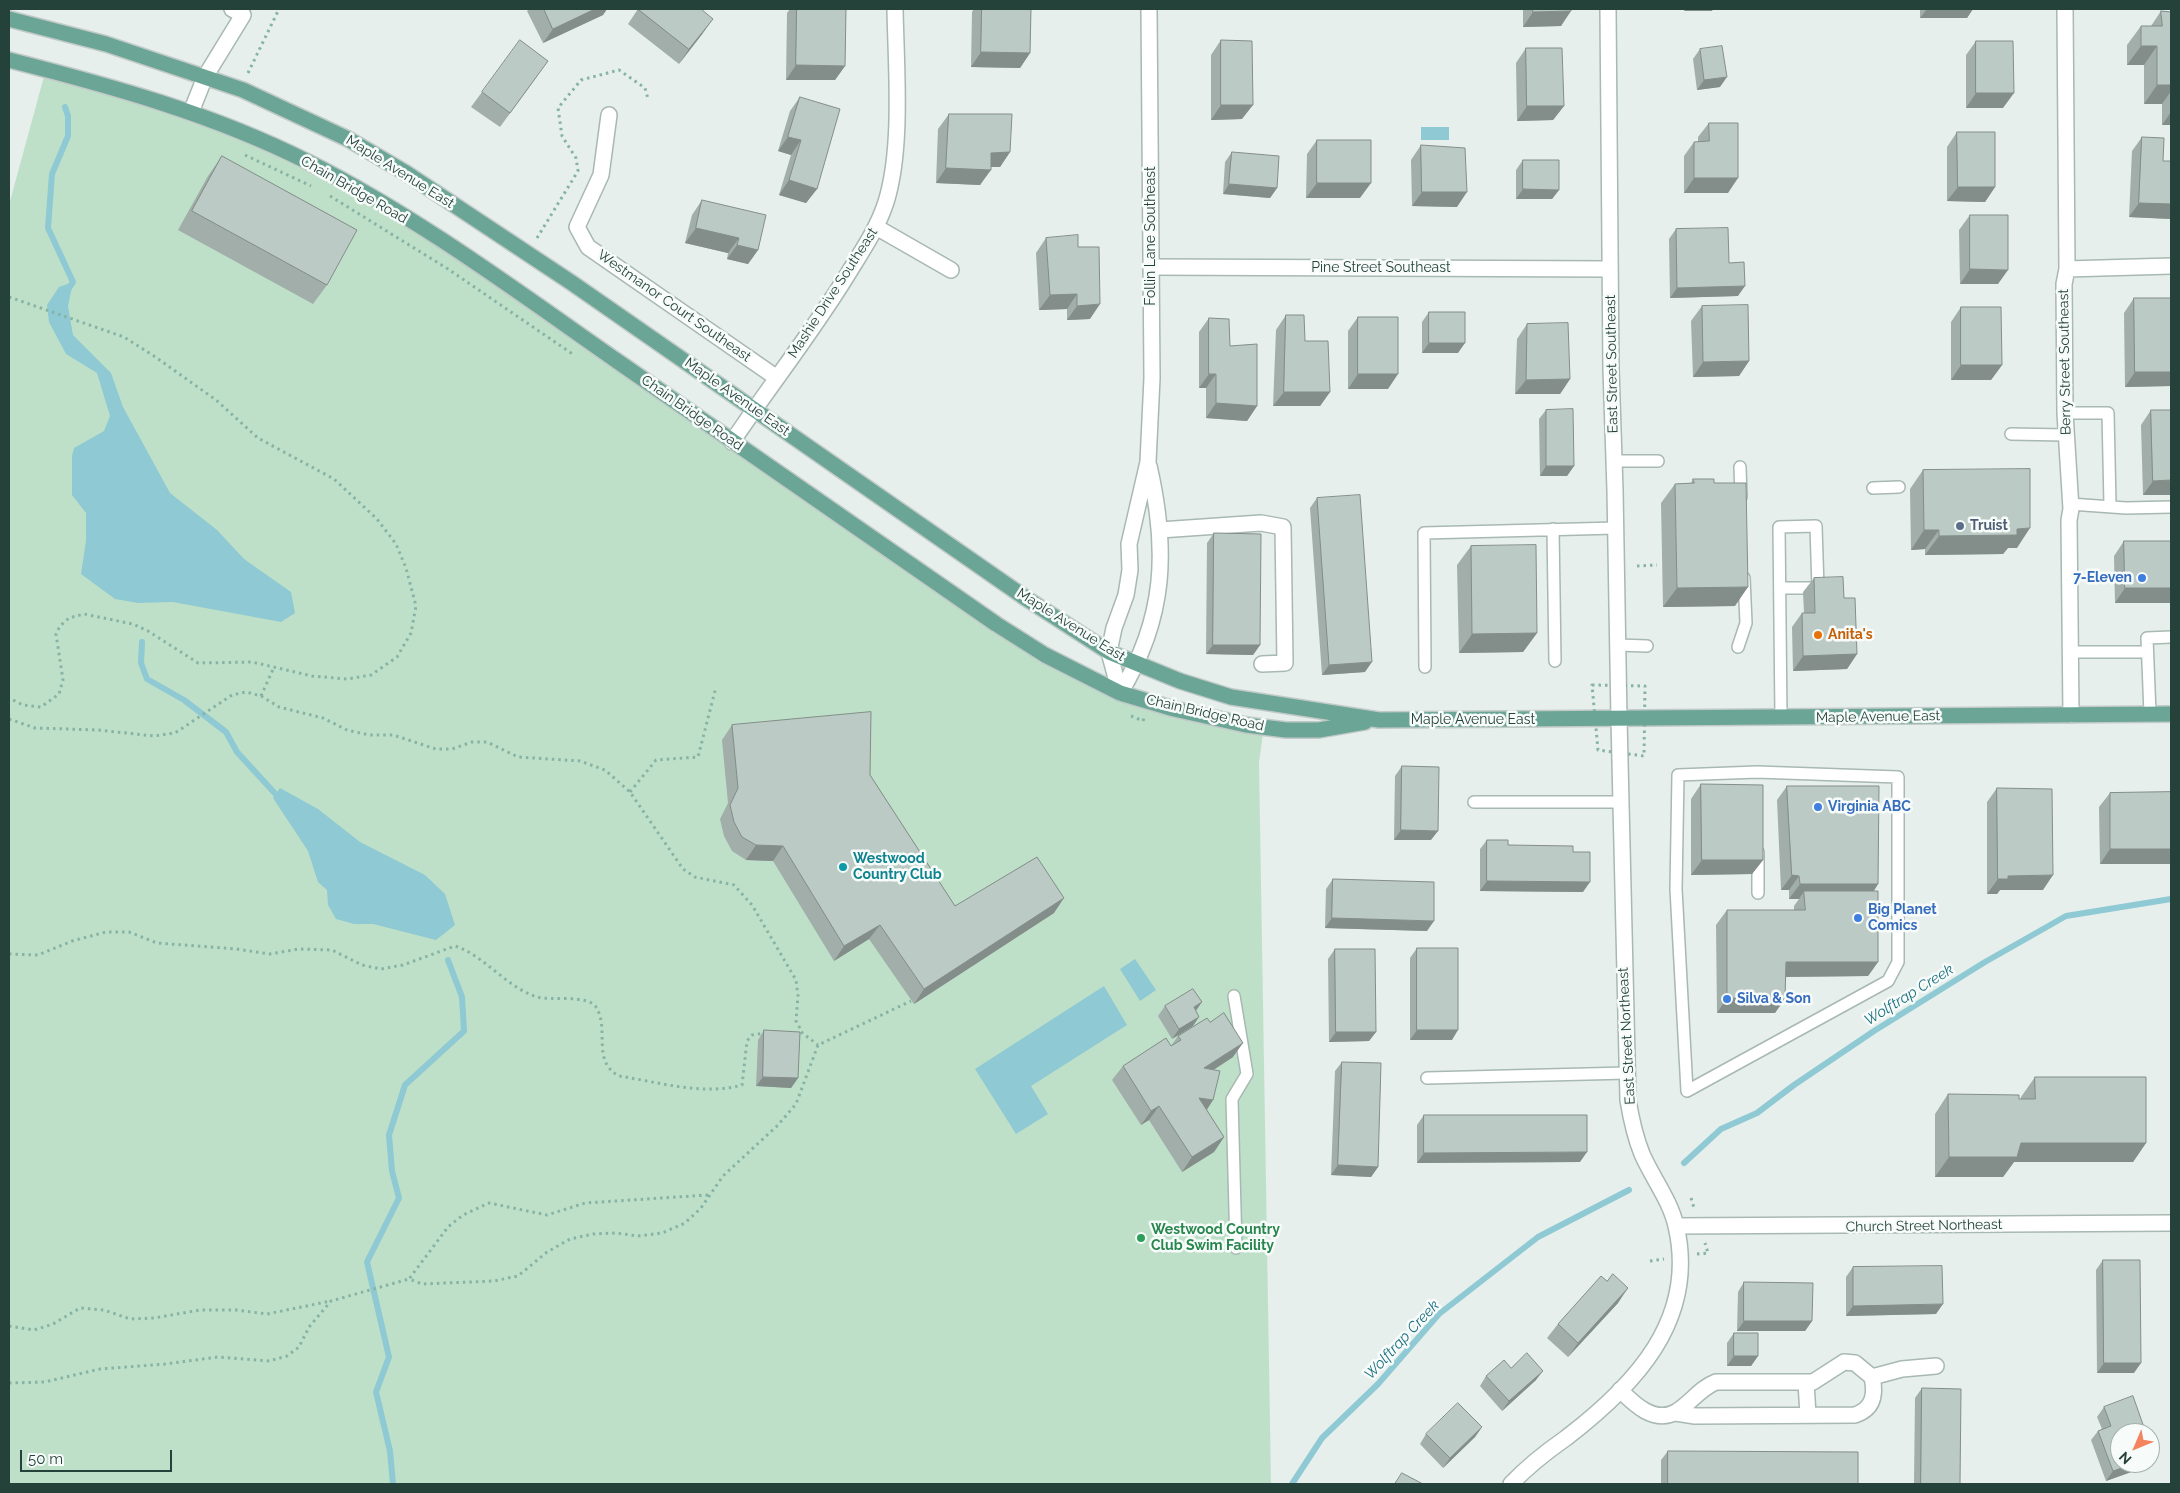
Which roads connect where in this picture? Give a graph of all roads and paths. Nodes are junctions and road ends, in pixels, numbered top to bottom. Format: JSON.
{"nodes":[{"id":1,"x":279,"y":9,"type":"edge"},
{"id":2,"x":895,"y":9,"type":"edge"},
{"id":3,"x":1149,"y":9,"type":"edge"},
{"id":4,"x":1608,"y":9,"type":"edge"},
{"id":5,"x":2065,"y":9,"type":"edge"},
{"id":6,"x":241,"y":11,"type":"edge"},
{"id":7,"x":9,"y":19,"type":"edge"},
{"id":8,"x":9,"y":60,"type":"edge"},
{"id":9,"x":251,"y":75,"type":"dead end"},
{"id":10,"x":205,"y":77,"type":"junction"},
{"id":11,"x":648,"y":99,"type":"dead end"},
{"id":12,"x":191,"y":112,"type":"junction"},
{"id":13,"x":609,"y":115,"type":"dead end"},
{"id":14,"x":244,"y":154,"type":"dead end"},
{"id":15,"x":314,"y":187,"type":"dead end"},
{"id":16,"x":323,"y":191,"type":"dead end"},
{"id":17,"x":876,"y":227,"type":"junction"},
{"id":18,"x":535,"y":241,"type":"dead end"},
{"id":19,"x":2171,"y":266,"type":"edge"},
{"id":20,"x":1152,"y":267,"type":"junction"},
{"id":21,"x":1610,"y":269,"type":"junction"},
{"id":22,"x":2067,"y":269,"type":"junction"},
{"id":23,"x":951,"y":270,"type":"dead end"},
{"id":24,"x":9,"y":297,"type":"edge"},
{"id":25,"x":582,"y":360,"type":"dead end"},
{"id":26,"x":777,"y":378,"type":"junction"},
{"id":27,"x":754,"y":409,"type":"junction"},
{"id":28,"x":2064,"y":413,"type":"junction"},
{"id":29,"x":2011,"y":434,"type":"dead end"},
{"id":30,"x":2065,"y":435,"type":"junction"},
{"id":31,"x":732,"y":442,"type":"junction"},
{"id":32,"x":1614,"y":461,"type":"junction"},
{"id":33,"x":1658,"y":461,"type":"dead end"},
{"id":34,"x":1148,"y":462,"type":"junction"},
{"id":35,"x":1740,"y":466,"type":"dead end"},
{"id":36,"x":1899,"y":487,"type":"dead end"},
{"id":37,"x":1873,"y":488,"type":"dead end"},
{"id":38,"x":2070,"y":504,"type":"junction"},
{"id":39,"x":2110,"y":505,"type":"junction"},
{"id":40,"x":1741,"y":506,"type":"edge"},
{"id":41,"x":2171,"y":507,"type":"edge"},
{"id":42,"x":1616,"y":528,"type":"junction"},
{"id":43,"x":1553,"y":529,"type":"junction"},
{"id":44,"x":1160,"y":530,"type":"junction"},
{"id":45,"x":1657,"y":565,"type":"dead end"},
{"id":46,"x":1744,"y":565,"type":"edge"},
{"id":47,"x":1636,"y":566,"type":"dead end"},
{"id":48,"x":1780,"y":588,"type":"junction"},
{"id":49,"x":2171,"y":637,"type":"edge"},
{"id":50,"x":1618,"y":645,"type":"junction"},
{"id":51,"x":1647,"y":646,"type":"dead end"},
{"id":52,"x":1738,"y":647,"type":"dead end"},
{"id":53,"x":1109,"y":652,"type":"junction"},
{"id":54,"x":2070,"y":652,"type":"junction"},
{"id":55,"x":2148,"y":652,"type":"junction"},
{"id":56,"x":1555,"y":661,"type":"dead end"},
{"id":57,"x":1262,"y":664,"type":"dead end"},
{"id":58,"x":1137,"y":665,"type":"junction"},
{"id":59,"x":274,"y":667,"type":"junction"},
{"id":60,"x":1424,"y":668,"type":"dead end"},
{"id":61,"x":716,"y":687,"type":"dead end"},
{"id":62,"x":1120,"y":693,"type":"junction"},
{"id":63,"x":262,"y":696,"type":"junction"},
{"id":64,"x":9,"y":698,"type":"edge"},
{"id":65,"x":2150,"y":714,"type":"junction"},
{"id":66,"x":2171,"y":714,"type":"edge"},
{"id":67,"x":2071,"y":715,"type":"junction"},
{"id":68,"x":1781,"y":718,"type":"junction"},
{"id":69,"x":9,"y":719,"type":"edge"},
{"id":70,"x":1618,"y":719,"type":"junction"},
{"id":71,"x":1379,"y":720,"type":"junction"},
{"id":72,"x":1757,"y":777,"type":"joint"},
{"id":73,"x":630,"y":792,"type":"junction"},
{"id":74,"x":1474,"y":802,"type":"dead end"},
{"id":75,"x":1620,"y":802,"type":"junction"},
{"id":76,"x":1758,"y":837,"type":"edge"},
{"id":77,"x":1758,"y":893,"type":"dead end"},
{"id":78,"x":9,"y":954,"type":"edge"},
{"id":79,"x":1234,"y":996,"type":"dead end"},
{"id":80,"x":911,"y":1001,"type":"dead end"},
{"id":81,"x":769,"y":1032,"type":"edge"},
{"id":82,"x":794,"y":1032,"type":"edge"},
{"id":83,"x":802,"y":1032,"type":"junction"},
{"id":84,"x":818,"y":1045,"type":"junction"},
{"id":85,"x":1626,"y":1074,"type":"junction"},
{"id":86,"x":1427,"y":1078,"type":"dead end"},
{"id":87,"x":708,"y":1195,"type":"junction"},
{"id":88,"x":2171,"y":1223,"type":"edge"},
{"id":89,"x":1676,"y":1226,"type":"junction"},
{"id":90,"x":1236,"y":1248,"type":"dead end"},
{"id":91,"x":409,"y":1279,"type":"junction"},
{"id":92,"x":331,"y":1301,"type":"junction"},
{"id":93,"x":9,"y":1326,"type":"edge"},
{"id":94,"x":1936,"y":1366,"type":"dead end"},
{"id":95,"x":1872,"y":1377,"type":"junction"},
{"id":96,"x":1806,"y":1382,"type":"junction"},
{"id":97,"x":9,"y":1383,"type":"edge"},
{"id":98,"x":1620,"y":1390,"type":"junction"},
{"id":99,"x":1676,"y":1412,"type":"junction"},
{"id":100,"x":1808,"y":1415,"type":"junction"},
{"id":101,"x":1510,"y":1484,"type":"edge"}],
"edges":[{"from":1,"to":9,"type":"path"},
{"from":2,"to":17,"type":"street","name":"Mashie Drive Southeast"},
{"from":3,"to":20,"type":"street","name":"Follin Lane Southeast"},
{"from":4,"to":21,"type":"street","name":"East Street Southeast"},
{"from":5,"to":22,"type":"street","name":"Berry Street Southeast"},
{"from":6,"to":10,"type":"street"},
{"from":7,"to":10,"type":"main road"},
{"from":8,"to":12,"type":"main road","name":"Chain Bridge Road"},
{"from":10,"to":12,"type":"street"},
{"from":10,"to":27,"type":"main road","name":"Maple Avenue East"},
{"from":11,"to":18,"type":"path"},
{"from":12,"to":31,"type":"main road","name":"Chain Bridge Road"},
{"from":13,"to":26,"type":"street","name":"Westmanor Court Southeast"},
{"from":14,"to":15,"type":"path"},
{"from":16,"to":25,"type":"path"},
{"from":17,"to":23,"type":"street"},
{"from":17,"to":26,"type":"street","name":"Mashie Drive Southeast"},
{"from":19,"to":22,"type":"street"},
{"from":20,"to":21,"type":"street","name":"Pine Street Southeast"},
{"from":20,"to":34,"type":"street","name":"Follin Lane Southeast"},
{"from":21,"to":32,"type":"street","name":"East Street Southeast"},
{"from":22,"to":28,"type":"street","name":"Berry Street Southeast"},
{"from":24,"to":59,"type":"path"},
{"from":26,"to":27,"type":"street","name":"Mashie Drive Southeast"},
{"from":27,"to":31,"type":"street","name":"Mashie Drive Southeast"},
{"from":27,"to":53,"type":"main road","name":"Maple Avenue East"},
{"from":28,"to":30,"type":"street","name":"Berry Street Southeast"},
{"from":28,"to":39,"type":"lane"},
{"from":29,"to":30,"type":"lane"},
{"from":30,"to":38,"type":"street","name":"Berry Street Southeast"},
{"from":31,"to":62,"type":"main road","name":"Chain Bridge Road"},
{"from":32,"to":33,"type":"lane"},
{"from":32,"to":42,"type":"street","name":"East Street Southeast"},
{"from":34,"to":44,"type":"street","name":"Follin Lane Southeast"},
{"from":34,"to":53,"type":"street","name":"Follin Lane Southeast"},
{"from":35,"to":40,"type":"lane"},
{"from":36,"to":37,"type":"lane"},
{"from":38,"to":39,"type":"lane"},
{"from":38,"to":54,"type":"street","name":"Berry Street Southeast"},
{"from":39,"to":41,"type":"lane"},
{"from":42,"to":43,"type":"lane"},
{"from":42,"to":50,"type":"street","name":"East Street Southeast"},
{"from":43,"to":56,"type":"lane"},
{"from":43,"to":60,"type":"lane"},
{"from":44,"to":57,"type":"street"},
{"from":44,"to":58,"type":"street","name":"Follin Lane Southeast"},
{"from":45,"to":47,"type":"path"},
{"from":46,"to":52,"type":"lane"},
{"from":48,"to":48,"type":"lane"},
{"from":48,"to":68,"type":"lane"},
{"from":49,"to":55,"type":"lane"},
{"from":50,"to":51,"type":"lane"},
{"from":50,"to":70,"type":"street","name":"East Street Southeast"},
{"from":53,"to":58,"type":"main road","name":"Maple Avenue East"},
{"from":53,"to":62,"type":"street","name":"Follin Lane Southeast"},
{"from":54,"to":55,"type":"lane"},
{"from":54,"to":67,"type":"street","name":"Berry Street Southeast"},
{"from":55,"to":65,"type":"lane"},
{"from":58,"to":62,"type":"street","name":"Follin Lane Southeast"},
{"from":58,"to":71,"type":"main road","name":"Maple Avenue East"},
{"from":59,"to":63,"type":"path"},
{"from":59,"to":64,"type":"path"},
{"from":61,"to":73,"type":"path"},
{"from":62,"to":71,"type":"main road","name":"Chain Bridge Road"},
{"from":63,"to":69,"type":"path"},
{"from":63,"to":73,"type":"path"},
{"from":65,"to":66,"type":"main road","name":"Maple Avenue East"},
{"from":65,"to":67,"type":"main road","name":"Maple Avenue East"},
{"from":67,"to":68,"type":"main road","name":"Maple Avenue East"},
{"from":68,"to":70,"type":"main road","name":"Maple Avenue East"},
{"from":70,"to":71,"type":"main road","name":"Maple Avenue East"},
{"from":70,"to":75,"type":"street","name":"East Street Northeast"},
{"from":72,"to":72,"type":"lane"},
{"from":73,"to":83,"type":"path"},
{"from":74,"to":75,"type":"lane"},
{"from":75,"to":85,"type":"street","name":"East Street Northeast"},
{"from":76,"to":77,"type":"lane"},
{"from":78,"to":81,"type":"path"},
{"from":79,"to":90,"type":"lane"},
{"from":80,"to":84,"type":"path"},
{"from":82,"to":83,"type":"path"},
{"from":83,"to":84,"type":"path"},
{"from":84,"to":87,"type":"path"},
{"from":85,"to":86,"type":"lane"},
{"from":85,"to":89,"type":"street","name":"East Street Northeast"},
{"from":87,"to":91,"type":"path"},
{"from":87,"to":91,"type":"path"},
{"from":88,"to":89,"type":"street","name":"Church Street Northeast"},
{"from":89,"to":98,"type":"street","name":"East Street Northeast"},
{"from":91,"to":92,"type":"path"},
{"from":92,"to":93,"type":"path"},
{"from":92,"to":97,"type":"path"},
{"from":94,"to":95,"type":"street"},
{"from":95,"to":96,"type":"street"},
{"from":95,"to":100,"type":"street"},
{"from":96,"to":99,"type":"street"},
{"from":96,"to":100,"type":"street"},
{"from":98,"to":99,"type":"street"},
{"from":98,"to":101,"type":"street","name":"East Street Northeast"},
{"from":99,"to":100,"type":"street"}]}
